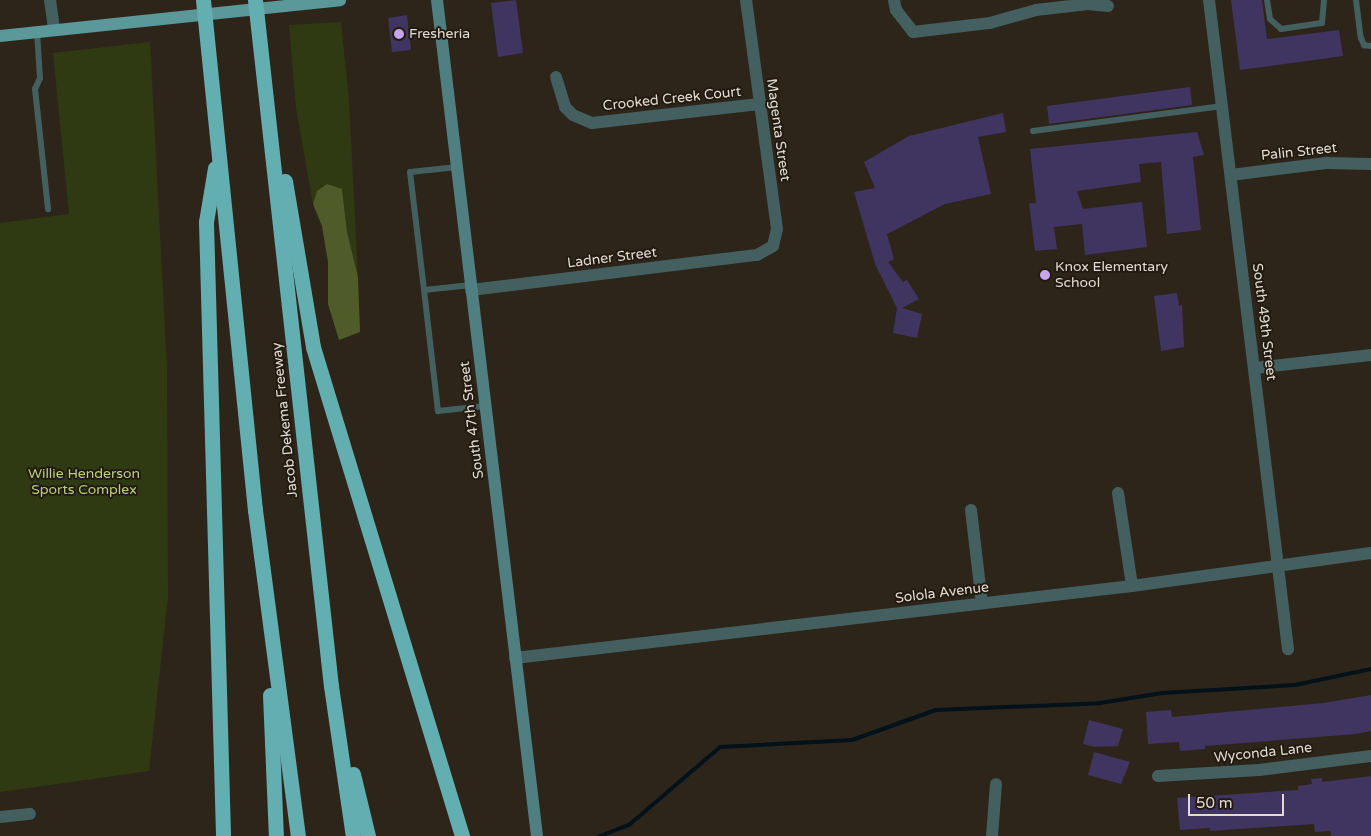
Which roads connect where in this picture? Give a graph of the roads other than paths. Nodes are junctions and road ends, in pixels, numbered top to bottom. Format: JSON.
{"nodes":[{"id":1,"x":50,"y":0,"type":"edge"},
{"id":2,"x":203,"y":0,"type":"edge"},
{"id":3,"x":256,"y":0,"type":"edge"},
{"id":4,"x":340,"y":0,"type":"edge"},
{"id":5,"x":437,"y":0,"type":"edge"},
{"id":6,"x":746,"y":0,"type":"edge"},
{"id":7,"x":894,"y":0,"type":"edge"},
{"id":8,"x":1209,"y":0,"type":"edge"},
{"id":9,"x":1267,"y":0,"type":"edge"},
{"id":10,"x":1324,"y":0,"type":"edge"},
{"id":11,"x":1356,"y":0,"type":"edge"},
{"id":12,"x":1108,"y":6,"type":"dead end"},
{"id":13,"x":54,"y":30,"type":"junction"},
{"id":14,"x":37,"y":32,"type":"junction"},
{"id":15,"x":0,"y":36,"type":"edge"},
{"id":16,"x":260,"y":36,"type":"junction"},
{"id":17,"x":1371,"y":46,"type":"edge"},
{"id":18,"x":556,"y":77,"type":"dead end"},
{"id":19,"x":759,"y":104,"type":"junction"},
{"id":20,"x":1222,"y":106,"type":"junction"},
{"id":21,"x":1033,"y":131,"type":"dead end"},
{"id":22,"x":219,"y":150,"type":"junction"},
{"id":23,"x":1371,"y":164,"type":"edge"},
{"id":24,"x":457,"y":168,"type":"junction"},
{"id":25,"x":1231,"y":175,"type":"junction"},
{"id":26,"x":48,"y":209,"type":"dead end"},
{"id":27,"x":757,"y":255,"type":"joint"},
{"id":28,"x":471,"y":288,"type":"junction"},
{"id":29,"x":424,"y":290,"type":"junction"},
{"id":30,"x":1371,"y":354,"type":"edge"},
{"id":31,"x":1255,"y":368,"type":"junction"},
{"id":32,"x":485,"y":406,"type":"junction"},
{"id":33,"x":1118,"y":493,"type":"dead end"},
{"id":34,"x":256,"y":510,"type":"junction"},
{"id":35,"x":971,"y":510,"type":"dead end"},
{"id":36,"x":1371,"y":553,"type":"edge"},
{"id":37,"x":1278,"y":566,"type":"junction"},
{"id":38,"x":1132,"y":586,"type":"junction"},
{"id":39,"x":982,"y":603,"type":"junction"},
{"id":40,"x":1288,"y":649,"type":"dead end"},
{"id":41,"x":515,"y":658,"type":"junction"},
{"id":42,"x":330,"y":686,"type":"junction"},
{"id":43,"x":1371,"y":756,"type":"edge"},
{"id":44,"x":1158,"y":776,"type":"dead end"},
{"id":45,"x":996,"y":784,"type":"dead end"},
{"id":46,"x":30,"y":814,"type":"dead end"},
{"id":47,"x":0,"y":817,"type":"edge"},
{"id":48,"x":223,"y":836,"type":"edge"},
{"id":49,"x":276,"y":836,"type":"edge"},
{"id":50,"x":298,"y":836,"type":"edge"},
{"id":51,"x":353,"y":836,"type":"edge"},
{"id":52,"x":368,"y":836,"type":"edge"},
{"id":53,"x":462,"y":836,"type":"edge"},
{"id":54,"x":537,"y":836,"type":"edge"},
{"id":55,"x":992,"y":836,"type":"edge"}],
"edges":[{"from":1,"to":13,"type":"street"},
{"from":2,"to":22,"type":"highway"},
{"from":3,"to":16,"type":"highway","name":"Jacob Dekema Freeway"},
{"from":4,"to":13,"type":"main road"},
{"from":5,"to":24,"type":"main road","name":"South 47th Street"},
{"from":6,"to":19,"type":"street","name":"Magenta Street"},
{"from":7,"to":12,"type":"street"},
{"from":8,"to":20,"type":"street","name":"South 49th Street"},
{"from":9,"to":10,"type":"lane"},
{"from":11,"to":17,"type":"lane"},
{"from":13,"to":14,"type":"main road"},
{"from":14,"to":15,"type":"main road"},
{"from":14,"to":26,"type":"lane"},
{"from":16,"to":42,"type":"highway","name":"Jacob Dekema Freeway"},
{"from":16,"to":53,"type":"highway"},
{"from":18,"to":19,"type":"street","name":"Crooked Creek Court"},
{"from":19,"to":27,"type":"street","name":"Magenta Street"},
{"from":20,"to":21,"type":"lane"},
{"from":20,"to":25,"type":"street","name":"South 49th Street"},
{"from":22,"to":34,"type":"highway"},
{"from":22,"to":48,"type":"highway"},
{"from":23,"to":25,"type":"street","name":"Palin Street"},
{"from":24,"to":28,"type":"main road","name":"South 47th Street"},
{"from":24,"to":29,"type":"lane"},
{"from":25,"to":31,"type":"street","name":"South 49th Street"},
{"from":27,"to":28,"type":"street","name":"Ladner Street"},
{"from":28,"to":29,"type":"lane"},
{"from":28,"to":32,"type":"main road","name":"South 47th Street"},
{"from":29,"to":32,"type":"lane"},
{"from":30,"to":31,"type":"street"},
{"from":31,"to":37,"type":"street","name":"South 49th Street"},
{"from":32,"to":41,"type":"main road","name":"South 47th Street"},
{"from":33,"to":38,"type":"street"},
{"from":34,"to":49,"type":"highway"},
{"from":34,"to":50,"type":"highway"},
{"from":35,"to":39,"type":"street"},
{"from":36,"to":37,"type":"street","name":"Solola Avenue"},
{"from":37,"to":38,"type":"street","name":"Solola Avenue"},
{"from":37,"to":40,"type":"street","name":"South 49th Street"},
{"from":38,"to":39,"type":"street","name":"Solola Avenue"},
{"from":39,"to":41,"type":"street","name":"Solola Avenue"},
{"from":41,"to":54,"type":"main road","name":"South 47th Street"},
{"from":42,"to":51,"type":"highway","name":"Jacob Dekema Freeway"},
{"from":42,"to":52,"type":"highway"},
{"from":43,"to":44,"type":"street","name":"Wyconda Lane"},
{"from":45,"to":55,"type":"street"},
{"from":46,"to":47,"type":"street"}]}
